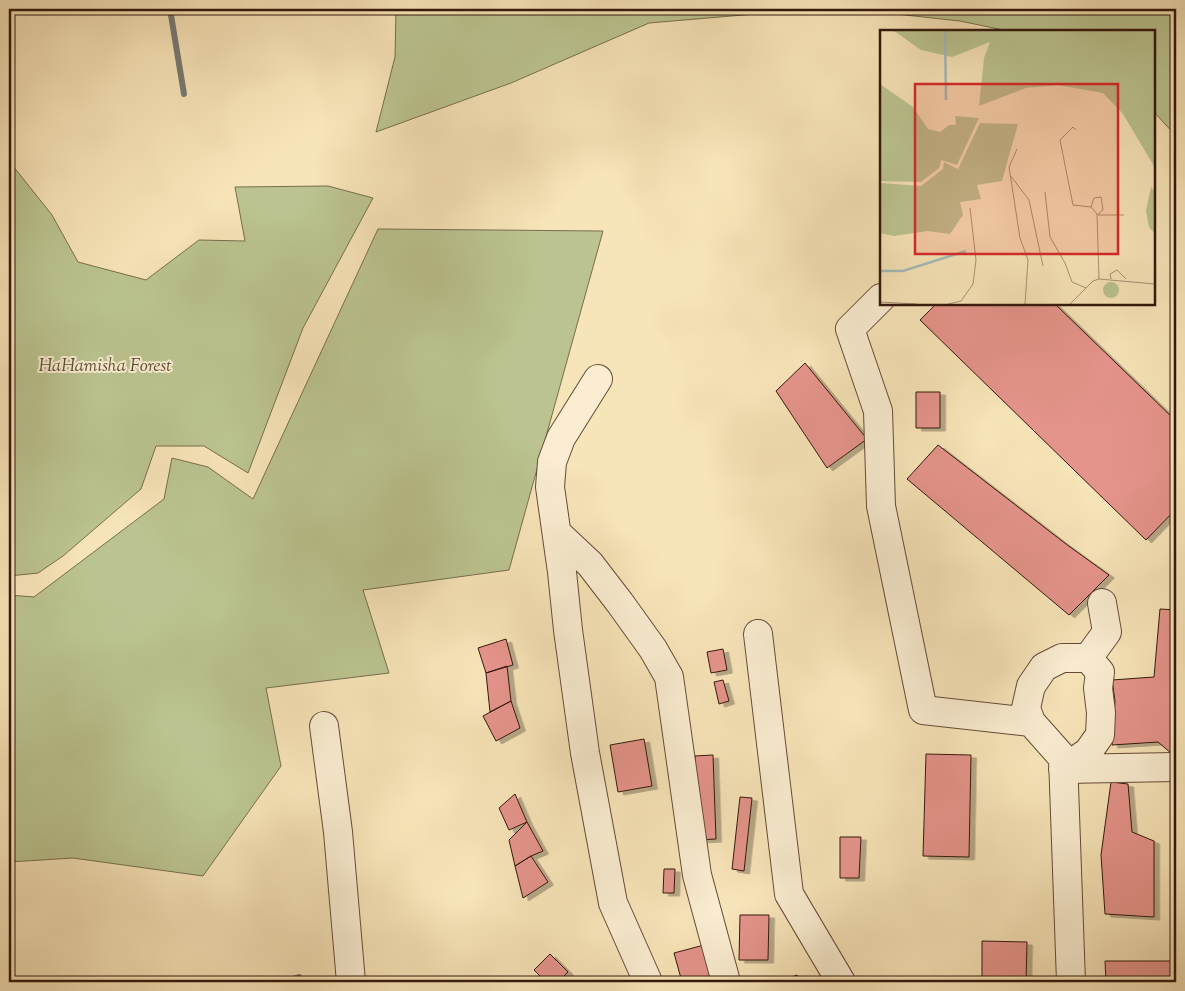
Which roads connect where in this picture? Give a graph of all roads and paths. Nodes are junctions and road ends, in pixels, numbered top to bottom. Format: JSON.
{"nodes":[{"id":1,"x":880,"y":299,"type":"edge"},
{"id":2,"x":598,"y":379,"type":"dead end"},
{"id":3,"x":557,"y":533,"type":"junction"},
{"id":4,"x":1102,"y":603,"type":"dead end"},
{"id":5,"x":758,"y":634,"type":"dead end"},
{"id":6,"x":1088,"y":658,"type":"junction"},
{"id":7,"x":1031,"y":722,"type":"junction"},
{"id":8,"x":324,"y":726,"type":"dead end"},
{"id":9,"x":1176,"y":767,"type":"edge"},
{"id":10,"x":1063,"y":769,"type":"junction"},
{"id":11,"x":351,"y":982,"type":"edge"},
{"id":12,"x":648,"y":982,"type":"edge"},
{"id":13,"x":726,"y":982,"type":"edge"},
{"id":14,"x":841,"y":982,"type":"edge"},
{"id":15,"x":1071,"y":982,"type":"edge"}],
"edges":[{"from":1,"to":7,"type":"street"},
{"from":2,"to":3,"type":"street"},
{"from":3,"to":12,"type":"street"},
{"from":3,"to":13,"type":"street"},
{"from":4,"to":6,"type":"street"},
{"from":5,"to":14,"type":"street"},
{"from":6,"to":7,"type":"street"},
{"from":6,"to":10,"type":"street"},
{"from":7,"to":10,"type":"street"},
{"from":8,"to":11,"type":"street"},
{"from":9,"to":10,"type":"street"},
{"from":10,"to":15,"type":"street"}]}
